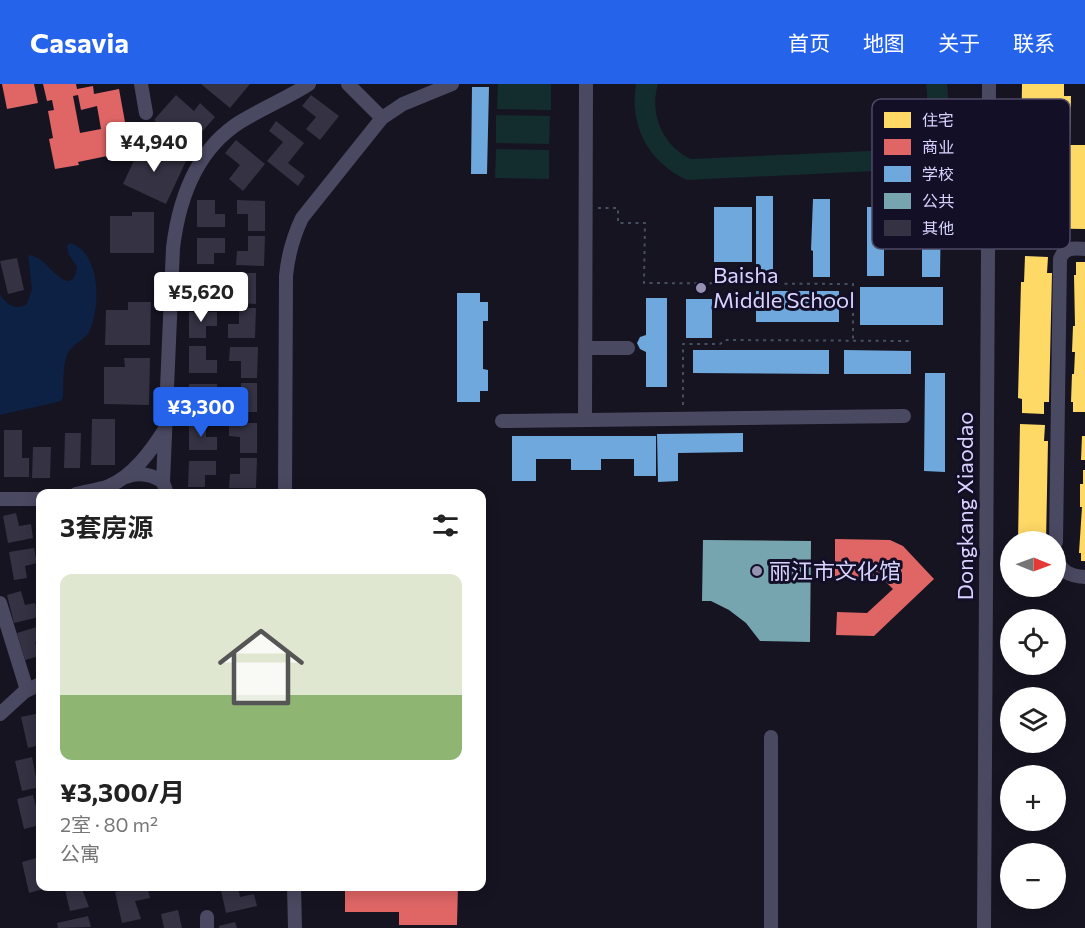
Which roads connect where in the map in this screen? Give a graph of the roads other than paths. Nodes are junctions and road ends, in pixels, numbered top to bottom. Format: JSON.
{"nodes":[{"id":1,"x":141,"y":84,"type":"edge"},
{"id":2,"x":309,"y":84,"type":"edge"},
{"id":3,"x":348,"y":84,"type":"edge"},
{"id":4,"x":452,"y":84,"type":"edge"},
{"id":5,"x":586,"y":84,"type":"edge"},
{"id":6,"x":989,"y":84,"type":"edge"},
{"id":7,"x":989,"y":99,"type":"edge"},
{"id":8,"x":146,"y":112,"type":"dead end"},
{"id":9,"x":382,"y":118,"type":"junction"},
{"id":10,"x":1070,"y":248,"type":"edge"},
{"id":11,"x":988,"y":249,"type":"edge"},
{"id":12,"x":1069,"y":249,"type":"edge"},
{"id":13,"x":1085,"y":249,"type":"edge"},
{"id":14,"x":585,"y":348,"type":"junction"},
{"id":15,"x":628,"y":348,"type":"dead end"},
{"id":16,"x":904,"y":416,"type":"dead end"},
{"id":17,"x":585,"y":420,"type":"junction"},
{"id":18,"x":502,"y":421,"type":"dead end"},
{"id":19,"x":165,"y":429,"type":"junction"},
{"id":20,"x":122,"y":478,"type":"junction"},
{"id":21,"x":165,"y":488,"type":"edge"},
{"id":22,"x":96,"y":489,"type":"edge"},
{"id":23,"x":285,"y":489,"type":"edge"},
{"id":24,"x":0,"y":499,"type":"edge"},
{"id":25,"x":36,"y":499,"type":"edge"},
{"id":26,"x":1056,"y":531,"type":"edge"},
{"id":27,"x":1066,"y":573,"type":"edge"},
{"id":28,"x":1085,"y":576,"type":"edge"},
{"id":29,"x":0,"y":603,"type":"edge"},
{"id":30,"x":36,"y":686,"type":"edge"},
{"id":31,"x":27,"y":690,"type":"junction"},
{"id":32,"x":0,"y":714,"type":"edge"},
{"id":33,"x":771,"y":737,"type":"dead end"},
{"id":34,"x":294,"y":891,"type":"edge"},
{"id":35,"x":295,"y":928,"type":"edge"},
{"id":36,"x":771,"y":928,"type":"edge"},
{"id":37,"x":984,"y":928,"type":"edge"}],
"edges":[{"from":1,"to":8,"type":"street"},
{"from":2,"to":19,"type":"street"},
{"from":3,"to":9,"type":"street"},
{"from":4,"to":9,"type":"street"},
{"from":5,"to":14,"type":"street"},
{"from":6,"to":7,"type":"street","name":"Dongkang Xiaodao"},
{"from":9,"to":23,"type":"street"},
{"from":10,"to":13,"type":"street"},
{"from":11,"to":37,"type":"street","name":"Dongkang Xiaodao"},
{"from":12,"to":26,"type":"street"},
{"from":14,"to":15,"type":"street"},
{"from":14,"to":17,"type":"street"},
{"from":16,"to":17,"type":"street"},
{"from":17,"to":18,"type":"street"},
{"from":19,"to":20,"type":"street"},
{"from":19,"to":21,"type":"street"},
{"from":20,"to":21,"type":"street"},
{"from":20,"to":22,"type":"street"},
{"from":24,"to":25,"type":"street"},
{"from":27,"to":28,"type":"street"},
{"from":29,"to":31,"type":"street"},
{"from":30,"to":31,"type":"street"},
{"from":31,"to":32,"type":"street"},
{"from":33,"to":36,"type":"street"},
{"from":34,"to":35,"type":"street"}]}
